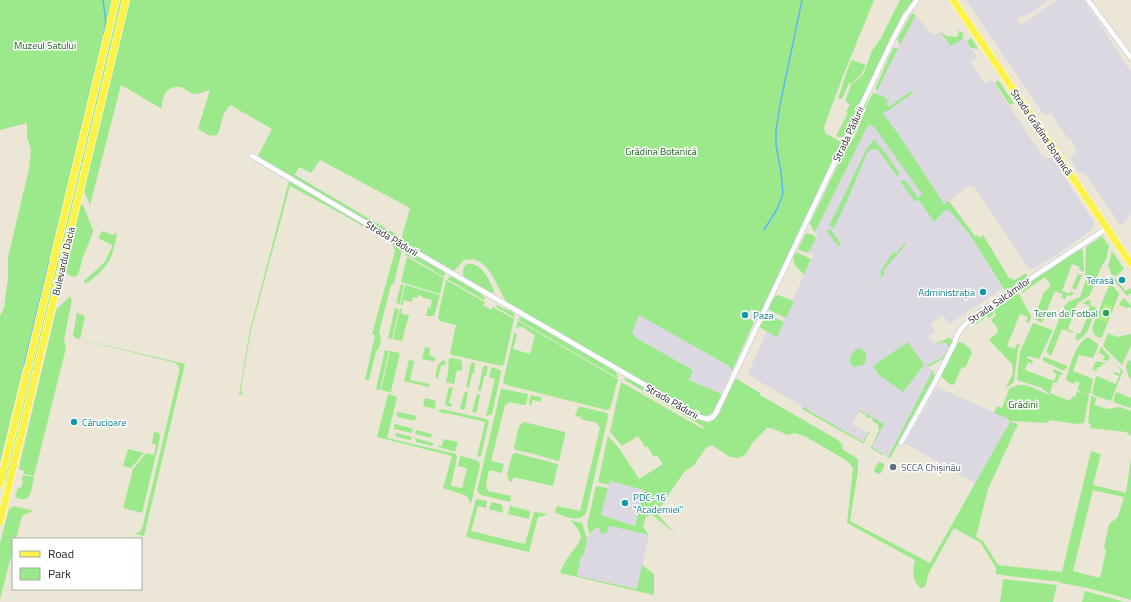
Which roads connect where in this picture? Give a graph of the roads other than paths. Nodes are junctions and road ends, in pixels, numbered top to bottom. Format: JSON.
{"nodes":[{"id":1,"x":116,"y":0,"type":"edge"},
{"id":2,"x":126,"y":0,"type":"edge"},
{"id":3,"x":917,"y":0,"type":"edge"},
{"id":4,"x":953,"y":0,"type":"edge"},
{"id":5,"x":1088,"y":0,"type":"edge"},
{"id":6,"x":1131,"y":58,"type":"edge"},
{"id":7,"x":252,"y":156,"type":"dead end"},
{"id":8,"x":1107,"y":228,"type":"junction"},
{"id":9,"x":1131,"y":264,"type":"edge"},
{"id":10,"x":901,"y":443,"type":"dead end"},
{"id":11,"x":0,"y":484,"type":"edge"},
{"id":12,"x":3,"y":500,"type":"edge"},
{"id":13,"x":0,"y":522,"type":"edge"}],
"edges":[{"from":1,"to":11,"type":"main road","name":"Bulevardul Dacia"},
{"from":2,"to":12,"type":"main road","name":"Bulevardul Dacia"},
{"from":3,"to":7,"type":"street","name":"Strada Pădurii"},
{"from":4,"to":8,"type":"main road","name":"Strada Grădina Botanică"},
{"from":5,"to":6,"type":"street"},
{"from":8,"to":9,"type":"main road","name":"Strada Grădina Botanică"},
{"from":8,"to":10,"type":"street","name":"Strada Salcâmilor"},
{"from":12,"to":13,"type":"main road","name":"Bulevardul Dacia"}]}
